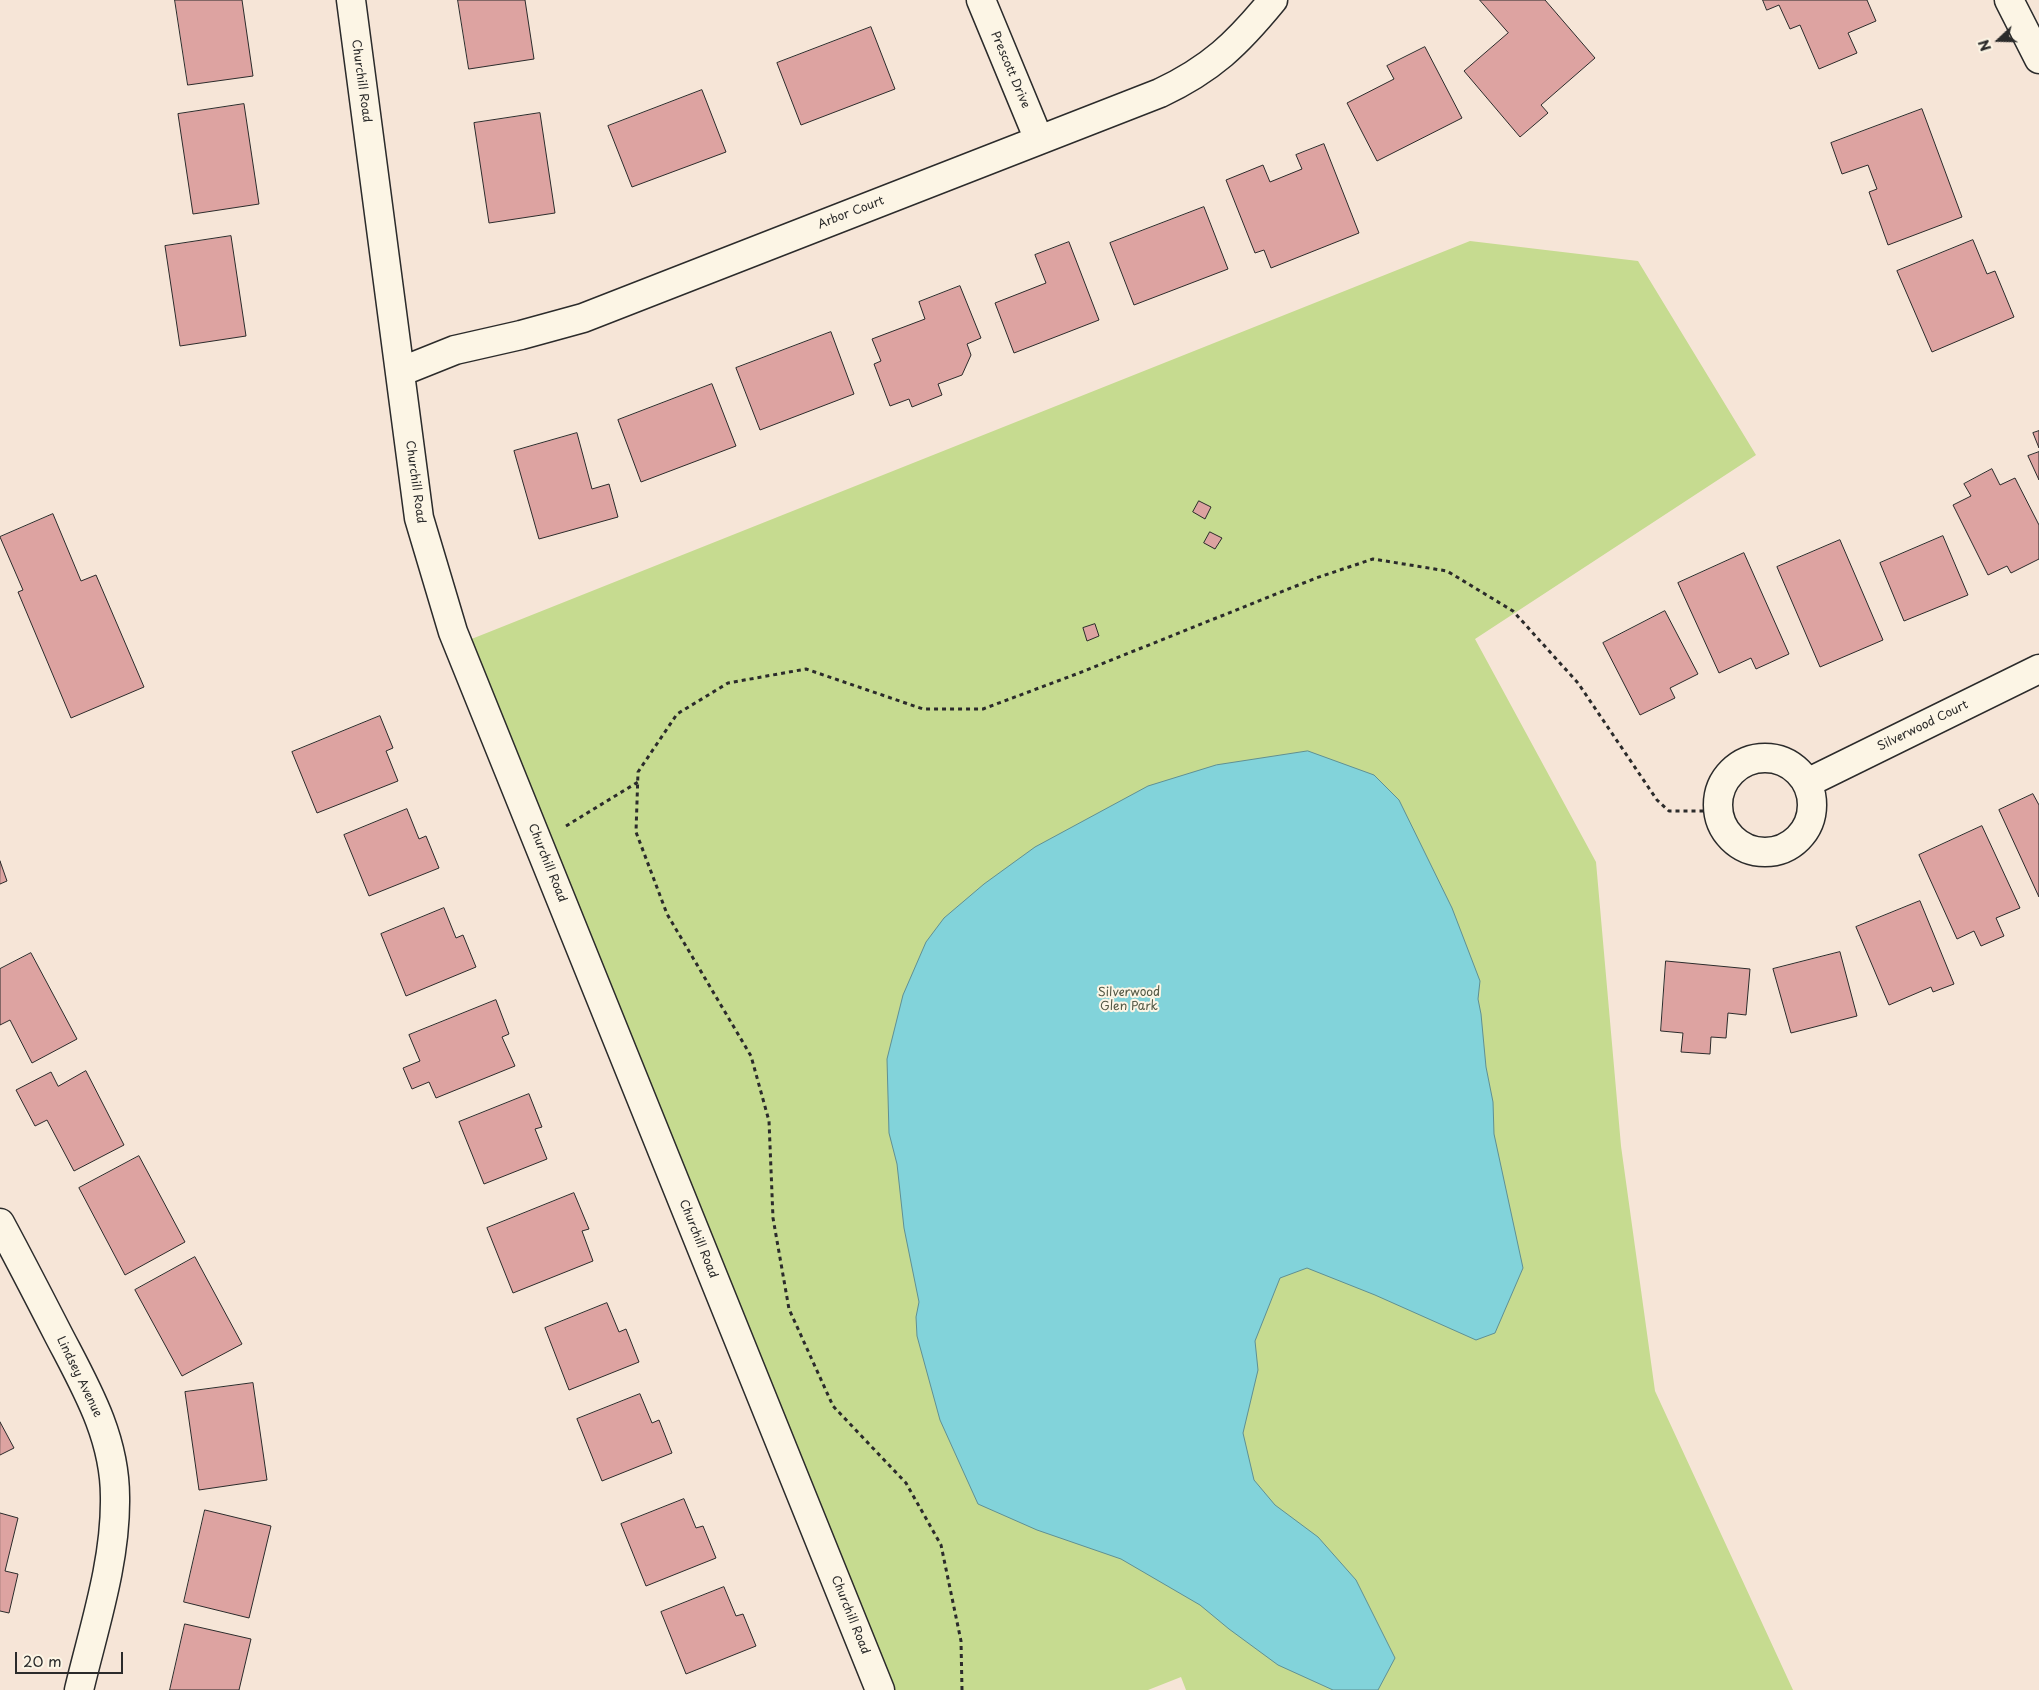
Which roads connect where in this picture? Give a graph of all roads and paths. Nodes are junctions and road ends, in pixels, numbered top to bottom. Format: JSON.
{"nodes":[{"id":1,"x":351,"y":0,"type":"edge"},
{"id":2,"x":981,"y":0,"type":"edge"},
{"id":3,"x":1273,"y":0,"type":"edge"},
{"id":4,"x":2009,"y":0,"type":"edge"},
{"id":5,"x":2039,"y":60,"type":"edge"},
{"id":6,"x":1039,"y":140,"type":"junction"},
{"id":7,"x":400,"y":372,"type":"junction"},
{"id":8,"x":2039,"y":669,"type":"edge"},
{"id":9,"x":638,"y":782,"type":"junction"},
{"id":10,"x":1807,"y":784,"type":"junction"},
{"id":11,"x":1718,"y":811,"type":"junction"},
{"id":12,"x":539,"y":843,"type":"junction"},
{"id":13,"x":0,"y":1223,"type":"edge"},
{"id":14,"x":9,"y":1263,"type":"edge"},
{"id":15,"x":79,"y":1690,"type":"edge"},
{"id":16,"x":880,"y":1690,"type":"edge"},
{"id":17,"x":962,"y":1690,"type":"edge"}],
"edges":[{"from":1,"to":7,"type":"street","name":"Churchill Road"},
{"from":2,"to":6,"type":"street","name":"Prescott Drive"},
{"from":3,"to":6,"type":"street","name":"Arbor Court"},
{"from":4,"to":5,"type":"street"},
{"from":6,"to":7,"type":"street","name":"Arbor Court"},
{"from":7,"to":12,"type":"street","name":"Churchill Road"},
{"from":8,"to":10,"type":"street","name":"Silverwood Court"},
{"from":9,"to":11,"type":"path"},
{"from":9,"to":12,"type":"path"},
{"from":9,"to":17,"type":"path"},
{"from":10,"to":11,"type":"street"},
{"from":10,"to":11,"type":"street"},
{"from":12,"to":16,"type":"street","name":"Churchill Road"},
{"from":13,"to":14,"type":"street","name":"Lindsey Avenue"},
{"from":14,"to":15,"type":"street","name":"Lindsey Avenue"}]}
